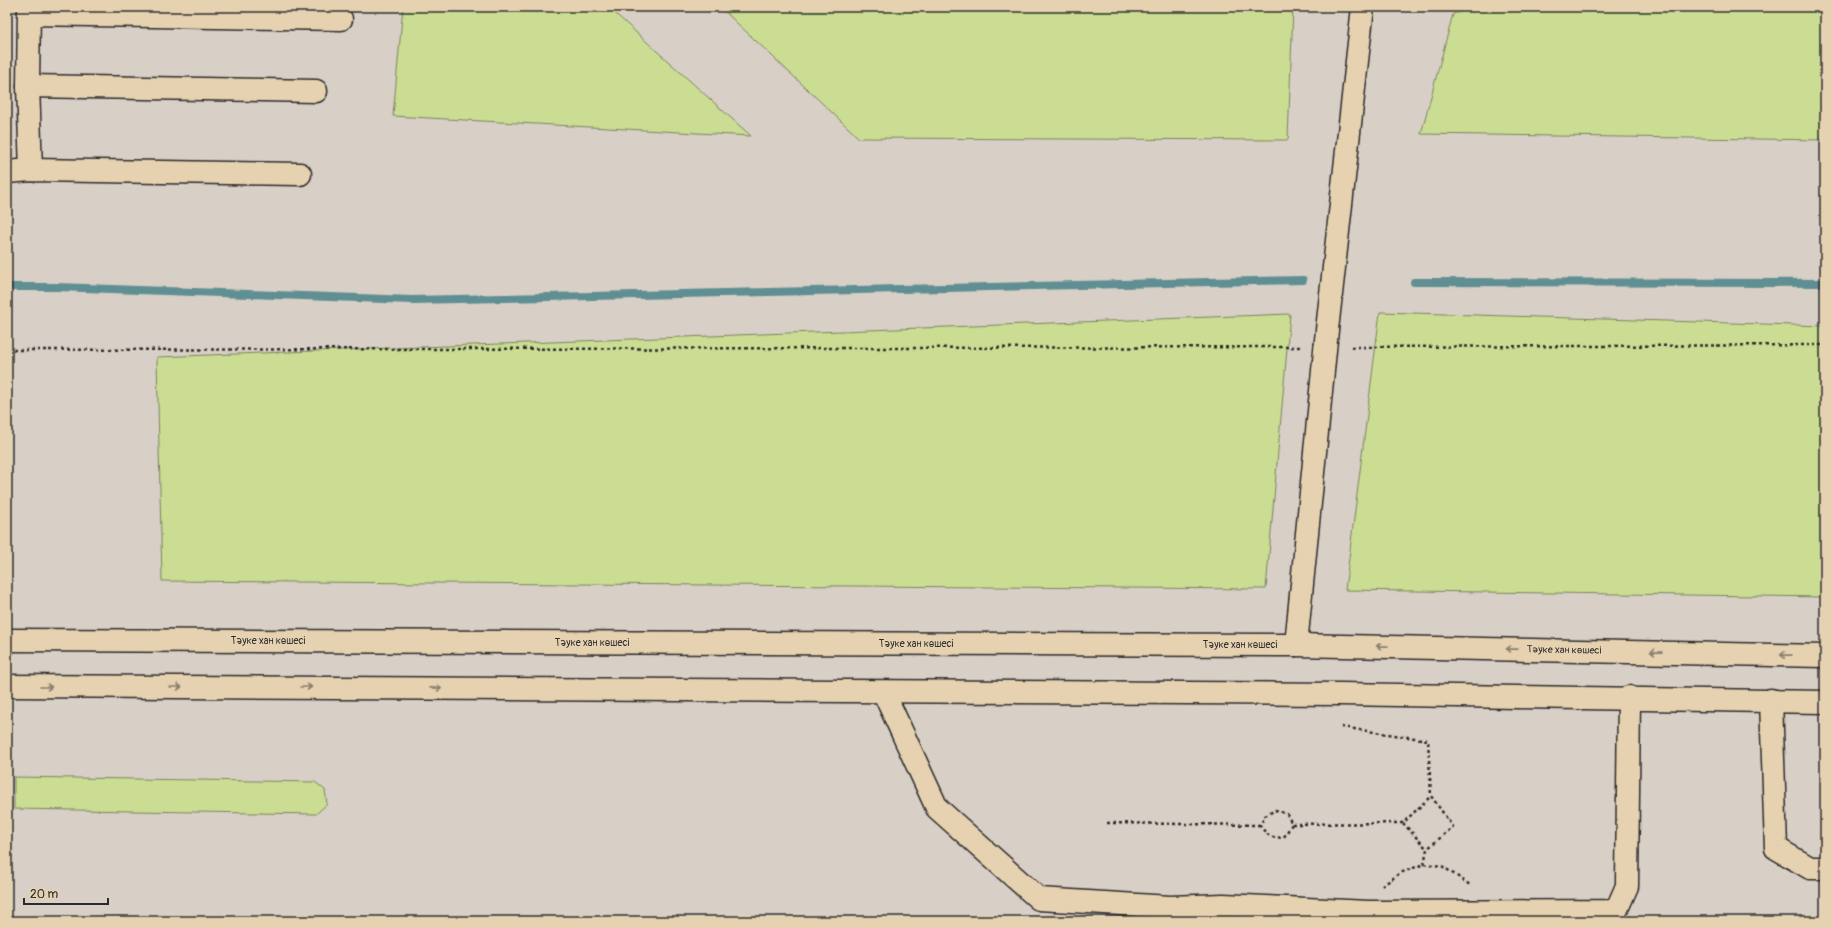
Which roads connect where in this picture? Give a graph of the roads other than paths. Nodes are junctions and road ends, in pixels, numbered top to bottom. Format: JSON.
{"nodes":[{"id":1,"x":1363,"y":7,"type":"edge"},
{"id":2,"x":29,"y":10,"type":"edge"},
{"id":3,"x":341,"y":19,"type":"dead end"},
{"id":4,"x":28,"y":86,"type":"junction"},
{"id":5,"x":316,"y":91,"type":"dead end"},
{"id":6,"x":31,"y":170,"type":"junction"},
{"id":7,"x":7,"y":172,"type":"edge"},
{"id":8,"x":300,"y":174,"type":"dead end"},
{"id":9,"x":7,"y":640,"type":"edge"},
{"id":10,"x":1296,"y":645,"type":"junction"},
{"id":11,"x":1825,"y":656,"type":"edge"},
{"id":12,"x":7,"y":686,"type":"edge"},
{"id":13,"x":884,"y":692,"type":"junction"},
{"id":14,"x":1629,"y":697,"type":"junction"},
{"id":15,"x":1771,"y":700,"type":"junction"},
{"id":16,"x":1825,"y":702,"type":"edge"},
{"id":17,"x":1825,"y":868,"type":"edge"}],
"edges":[{"from":1,"to":10,"type":"main road"},
{"from":2,"to":3,"type":"main road"},
{"from":2,"to":4,"type":"main road"},
{"from":4,"to":5,"type":"main road"},
{"from":4,"to":6,"type":"main road"},
{"from":6,"to":7,"type":"main road"},
{"from":6,"to":8,"type":"main road"},
{"from":9,"to":10,"type":"main road","name":"Тәуке хан көшесі"},
{"from":11,"to":10,"type":"main road","name":"Тәуке хан көшесі","one_way":true},
{"from":12,"to":13,"type":"main road","one_way":true},
{"from":13,"to":14,"type":"main road"},
{"from":13,"to":14,"type":"main road"},
{"from":14,"to":15,"type":"main road"},
{"from":15,"to":16,"type":"main road"},
{"from":15,"to":17,"type":"main road"}]}
